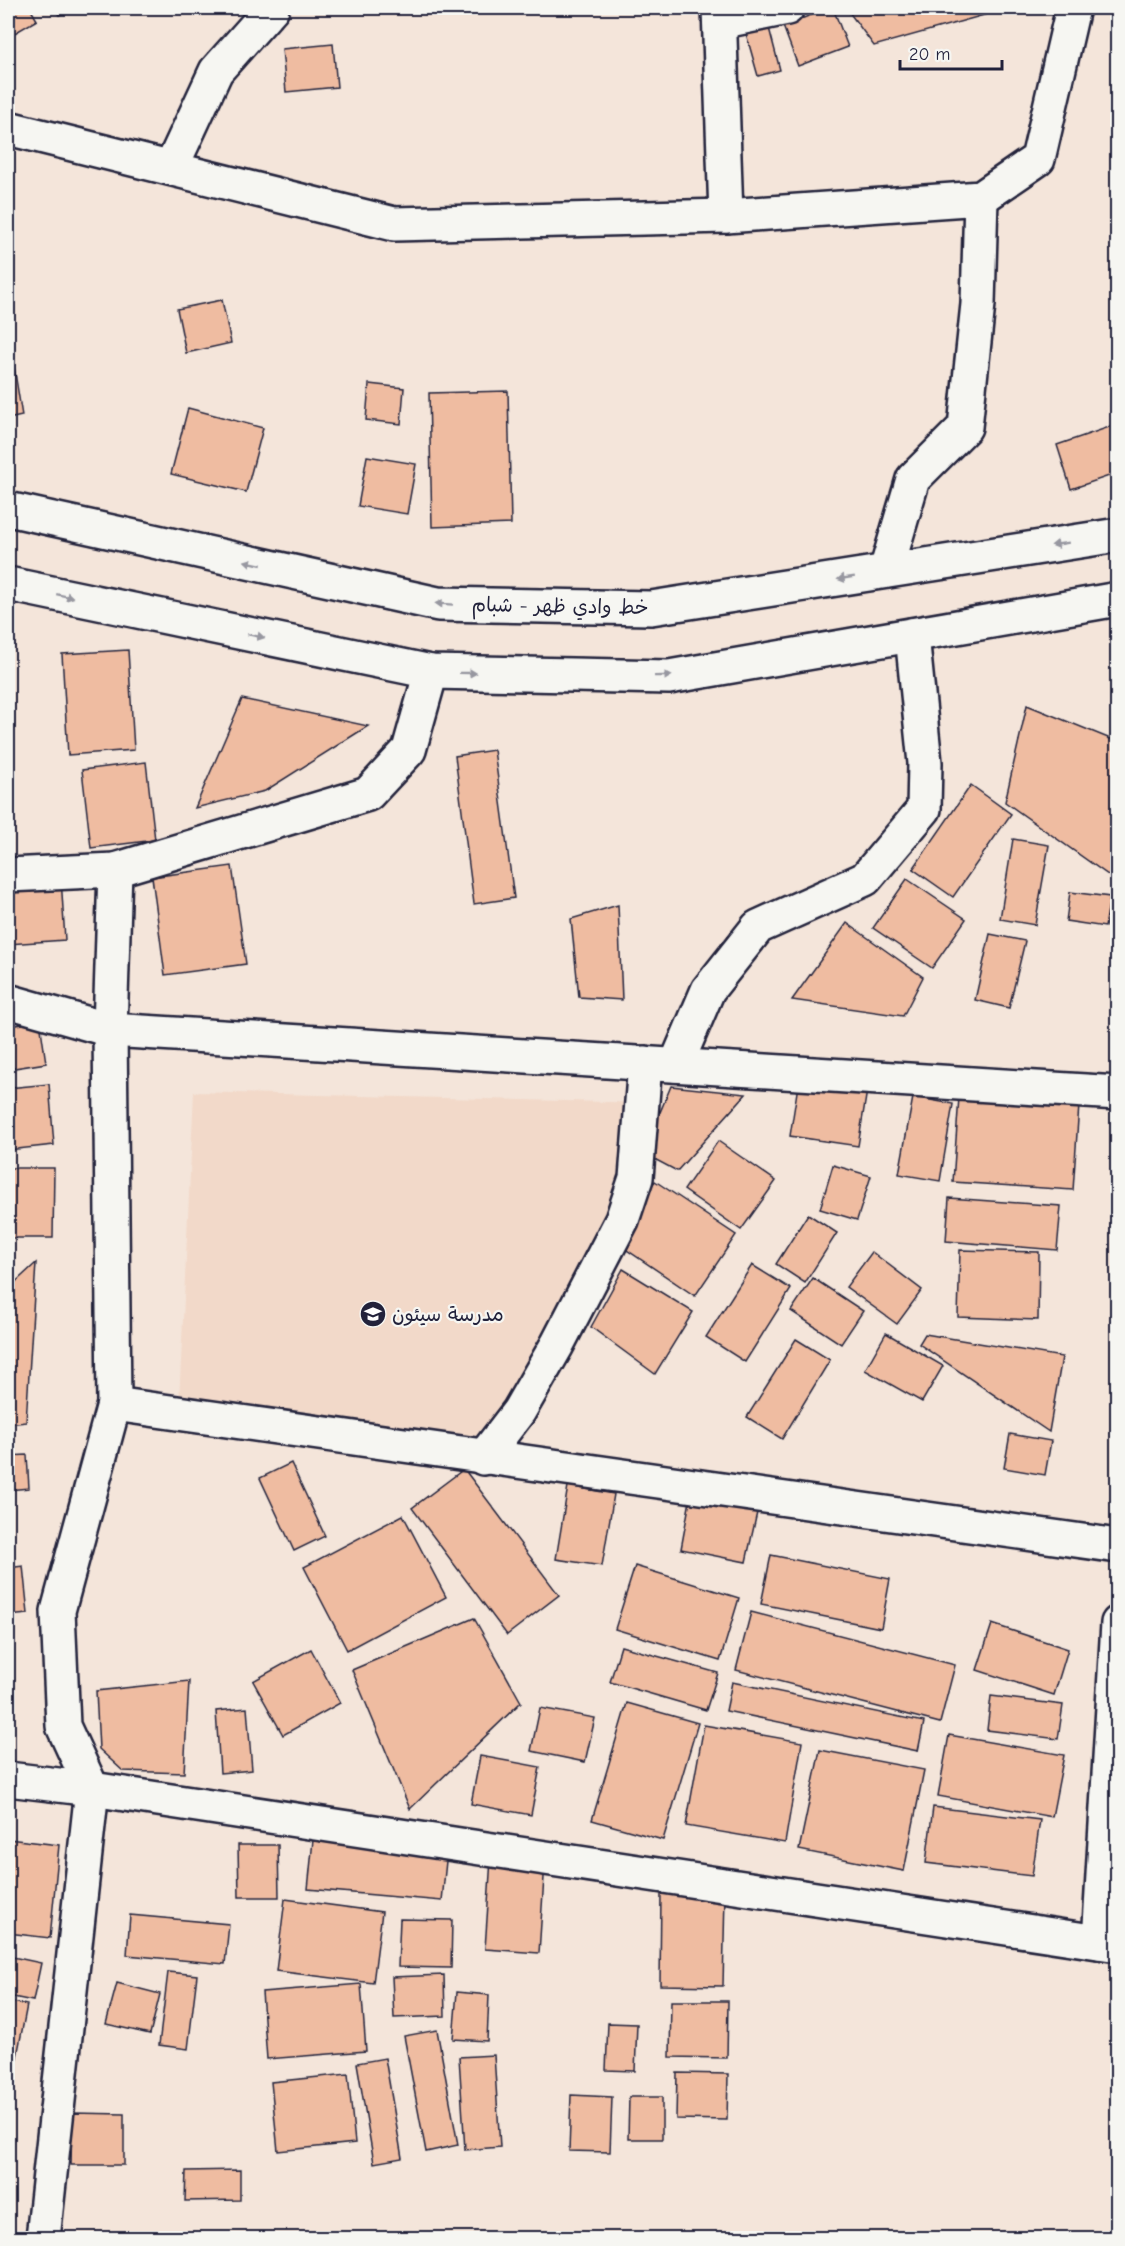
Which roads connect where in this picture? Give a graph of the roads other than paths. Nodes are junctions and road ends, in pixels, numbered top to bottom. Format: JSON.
{"nodes":[{"id":1,"x":272,"y":8,"type":"edge"},
{"id":2,"x":787,"y":8,"type":"edge"},
{"id":3,"x":1073,"y":8,"type":"edge"},
{"id":4,"x":719,"y":15,"type":"edge"},
{"id":5,"x":8,"y":128,"type":"edge"},
{"id":6,"x":171,"y":168,"type":"junction"},
{"id":7,"x":981,"y":198,"type":"junction"},
{"id":8,"x":726,"y":216,"type":"junction"},
{"id":9,"x":8,"y":509,"type":"edge"},
{"id":10,"x":1118,"y":535,"type":"edge"},
{"id":11,"x":886,"y":571,"type":"junction"},
{"id":12,"x":8,"y":584,"type":"edge"},
{"id":13,"x":1118,"y":599,"type":"edge"},
{"id":14,"x":912,"y":635,"type":"junction"},
{"id":15,"x":431,"y":672,"type":"junction"},
{"id":16,"x":115,"y":870,"type":"junction"},
{"id":17,"x":8,"y":875,"type":"edge"},
{"id":18,"x":8,"y":1001,"type":"edge"},
{"id":19,"x":110,"y":1030,"type":"junction"},
{"id":20,"x":660,"y":1064,"type":"junction"},
{"id":21,"x":1118,"y":1093,"type":"edge"},
{"id":22,"x":114,"y":1404,"type":"junction"},
{"id":23,"x":483,"y":1458,"type":"junction"},
{"id":24,"x":1118,"y":1546,"type":"edge"},
{"id":25,"x":1118,"y":1623,"type":"edge"},
{"id":26,"x":8,"y":1779,"type":"edge"},
{"id":27,"x":92,"y":1789,"type":"junction"},
{"id":28,"x":1108,"y":1944,"type":"edge"},
{"id":29,"x":43,"y":2238,"type":"edge"}],
"edges":[{"from":1,"to":6,"type":"street"},
{"from":2,"to":4,"type":"street"},
{"from":3,"to":7,"type":"street"},
{"from":4,"to":8,"type":"street"},
{"from":5,"to":6,"type":"street"},
{"from":6,"to":8,"type":"street"},
{"from":7,"to":8,"type":"street"},
{"from":7,"to":11,"type":"street"},
{"from":11,"to":9,"type":"street","name":"خط وادي ظهر - شبام","one_way":true},
{"from":10,"to":11,"type":"street","name":"خط وادي ظهر - شبام","one_way":true},
{"from":12,"to":15,"type":"street","one_way":true},
{"from":13,"to":14,"type":"street"},
{"from":15,"to":14,"type":"street","one_way":true},
{"from":14,"to":20,"type":"street"},
{"from":15,"to":16,"type":"street"},
{"from":16,"to":17,"type":"street"},
{"from":16,"to":19,"type":"street"},
{"from":18,"to":19,"type":"street"},
{"from":19,"to":20,"type":"street"},
{"from":19,"to":22,"type":"street"},
{"from":20,"to":21,"type":"street"},
{"from":20,"to":23,"type":"street"},
{"from":22,"to":23,"type":"street"},
{"from":22,"to":27,"type":"street"},
{"from":23,"to":24,"type":"street"},
{"from":25,"to":28,"type":"street"},
{"from":26,"to":27,"type":"street"},
{"from":27,"to":28,"type":"street"},
{"from":27,"to":29,"type":"street"}]}
